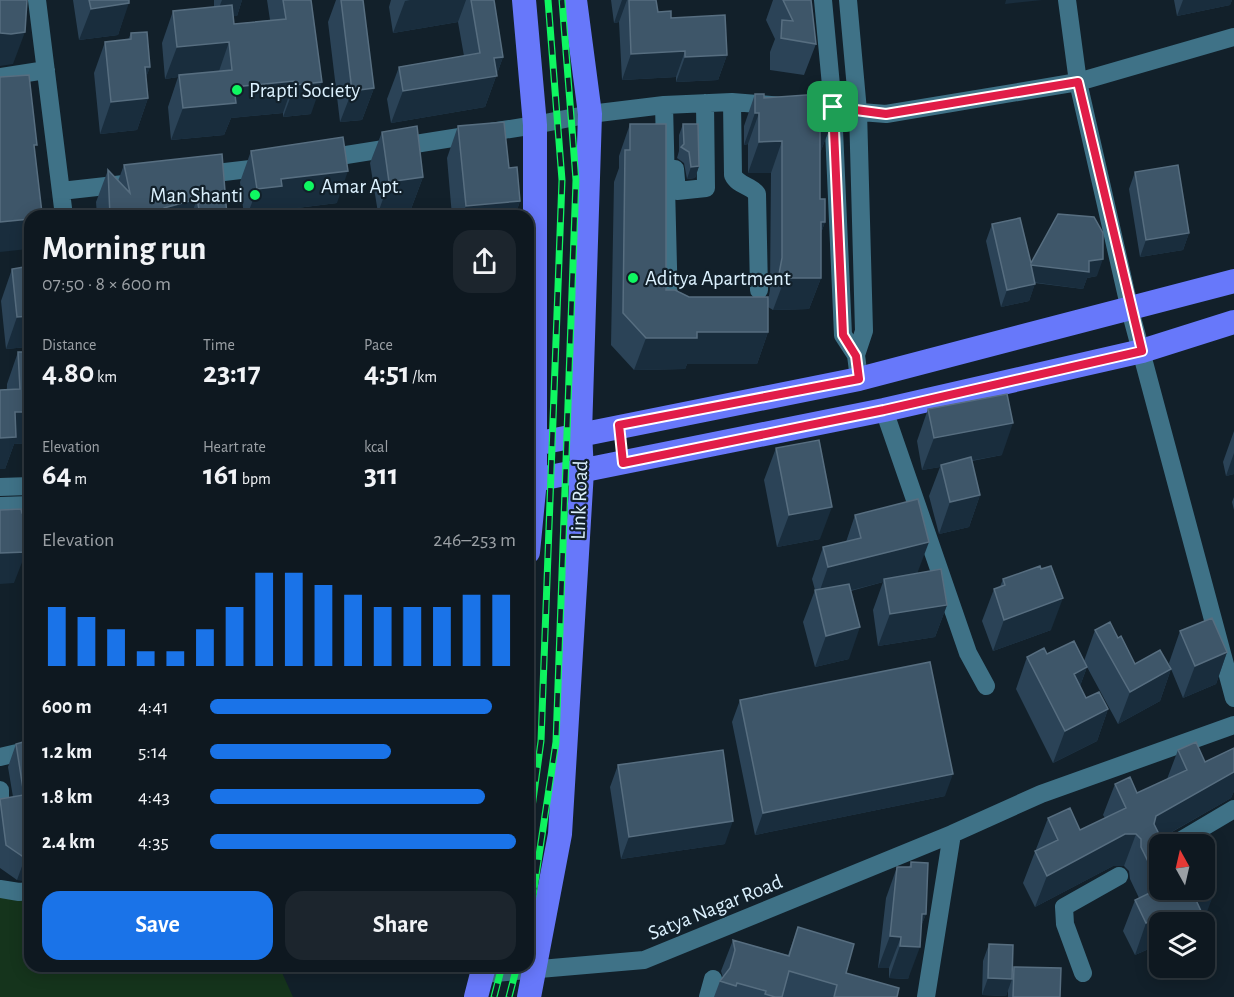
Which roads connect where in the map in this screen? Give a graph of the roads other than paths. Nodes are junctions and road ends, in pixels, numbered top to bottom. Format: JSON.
{"nodes":[{"id":1,"x":37,"y":0,"type":"edge"},
{"id":2,"x":524,"y":0,"type":"edge"},
{"id":3,"x":575,"y":0,"type":"edge"},
{"id":4,"x":823,"y":0,"type":"edge"},
{"id":5,"x":848,"y":0,"type":"edge"},
{"id":6,"x":1067,"y":0,"type":"edge"},
{"id":7,"x":1234,"y":37,"type":"edge"},
{"id":8,"x":46,"y":70,"type":"junction"},
{"id":9,"x":0,"y":77,"type":"edge"},
{"id":10,"x":1078,"y":82,"type":"junction"},
{"id":11,"x":732,"y":102,"type":"junction"},
{"id":12,"x":705,"y":103,"type":"junction"},
{"id":13,"x":669,"y":105,"type":"junction"},
{"id":14,"x":833,"y":107,"type":"junction"},
{"id":15,"x":858,"y":111,"type":"junction"},
{"id":16,"x":590,"y":114,"type":"junction"},
{"id":17,"x":536,"y":125,"type":"junction"},
{"id":18,"x":187,"y":177,"type":"edge"},
{"id":19,"x":141,"y":182,"type":"edge"},
{"id":20,"x":60,"y":191,"type":"junction"},
{"id":21,"x":63,"y":210,"type":"edge"},
{"id":22,"x":1234,"y":281,"type":"edge"},
{"id":23,"x":534,"y":285,"type":"edge"},
{"id":24,"x":759,"y":290,"type":"dead end"},
{"id":25,"x":1130,"y":310,"type":"junction"},
{"id":26,"x":688,"y":317,"type":"edge"},
{"id":27,"x":1234,"y":322,"type":"edge"},
{"id":28,"x":1142,"y":351,"type":"junction"},
{"id":29,"x":858,"y":367,"type":"junction"},
{"id":30,"x":884,"y":410,"type":"junction"},
{"id":31,"x":619,"y":425,"type":"junction"},
{"id":32,"x":580,"y":433,"type":"junction"},
{"id":33,"x":534,"y":444,"type":"edge"},
{"id":34,"x":623,"y":463,"type":"junction"},
{"id":35,"x":582,"y":471,"type":"junction"},
{"id":36,"x":534,"y":479,"type":"edge"},
{"id":37,"x":0,"y":486,"type":"edge"},
{"id":38,"x":24,"y":486,"type":"edge"},
{"id":39,"x":24,"y":505,"type":"edge"},
{"id":40,"x":0,"y":506,"type":"edge"},
{"id":41,"x":986,"y":686,"type":"dead end"},
{"id":42,"x":1234,"y":698,"type":"edge"},
{"id":43,"x":1234,"y":725,"type":"edge"},
{"id":44,"x":24,"y":751,"type":"edge"},
{"id":45,"x":0,"y":757,"type":"edge"},
{"id":46,"x":0,"y":790,"type":"edge"},
{"id":47,"x":0,"y":803,"type":"edge"},
{"id":48,"x":1234,"y":809,"type":"edge"},
{"id":49,"x":952,"y":834,"type":"junction"},
{"id":50,"x":1192,"y":834,"type":"edge"},
{"id":51,"x":1119,"y":876,"type":"dead end"},
{"id":52,"x":0,"y":889,"type":"edge"},
{"id":53,"x":24,"y":892,"type":"edge"},
{"id":54,"x":536,"y":970,"type":"junction"},
{"id":55,"x":482,"y":972,"type":"edge"},
{"id":56,"x":1083,"y":973,"type":"dead end"},
{"id":57,"x":713,"y":979,"type":"dead end"},
{"id":58,"x":476,"y":997,"type":"edge"},
{"id":59,"x":529,"y":997,"type":"edge"},
{"id":60,"x":708,"y":997,"type":"edge"},
{"id":61,"x":926,"y":997,"type":"edge"}],
"edges":[{"from":1,"to":8,"type":"street"},
{"from":2,"to":17,"type":"main road"},
{"from":3,"to":16,"type":"main road","name":"Link Road"},
{"from":4,"to":14,"type":"street"},
{"from":5,"to":15,"type":"street"},
{"from":6,"to":10,"type":"street"},
{"from":7,"to":10,"type":"street"},
{"from":8,"to":9,"type":"street"},
{"from":8,"to":20,"type":"street"},
{"from":10,"to":15,"type":"street"},
{"from":10,"to":25,"type":"street"},
{"from":11,"to":12,"type":"street"},
{"from":11,"to":14,"type":"street"},
{"from":11,"to":24,"type":"street"},
{"from":12,"to":13,"type":"street"},
{"from":12,"to":13,"type":"street"},
{"from":13,"to":16,"type":"street"},
{"from":13,"to":26,"type":"street"},
{"from":14,"to":15,"type":"street"},
{"from":14,"to":29,"type":"street"},
{"from":15,"to":29,"type":"street"},
{"from":16,"to":17,"type":"street"},
{"from":16,"to":32,"type":"main road","name":"Link Road"},
{"from":17,"to":18,"type":"street"},
{"from":17,"to":23,"type":"main road"},
{"from":19,"to":20,"type":"street"},
{"from":20,"to":21,"type":"street"},
{"from":22,"to":25,"type":"main road"},
{"from":25,"to":28,"type":"street"},
{"from":25,"to":29,"type":"main road"},
{"from":27,"to":28,"type":"main road"},
{"from":28,"to":30,"type":"main road"},
{"from":28,"to":42,"type":"street"},
{"from":29,"to":31,"type":"main road"},
{"from":30,"to":34,"type":"main road"},
{"from":30,"to":41,"type":"street"},
{"from":31,"to":32,"type":"main road"},
{"from":31,"to":34,"type":"main road"},
{"from":32,"to":33,"type":"main road"},
{"from":32,"to":35,"type":"main road","name":"Link Road"},
{"from":34,"to":35,"type":"main road"},
{"from":35,"to":36,"type":"main road"},
{"from":35,"to":54,"type":"main road","name":"Link Road"},
{"from":37,"to":38,"type":"street"},
{"from":39,"to":40,"type":"street"},
{"from":43,"to":49,"type":"street","name":"Satya Nagar Road"},
{"from":44,"to":45,"type":"street"},
{"from":46,"to":47,"type":"street"},
{"from":48,"to":50,"type":"street"},
{"from":49,"to":54,"type":"street","name":"Satya Nagar Road"},
{"from":49,"to":61,"type":"street"},
{"from":51,"to":56,"type":"street"},
{"from":52,"to":53,"type":"street"},
{"from":54,"to":59,"type":"main road","name":"Link Road"},
{"from":55,"to":58,"type":"main road"},
{"from":57,"to":60,"type":"street"}]}
